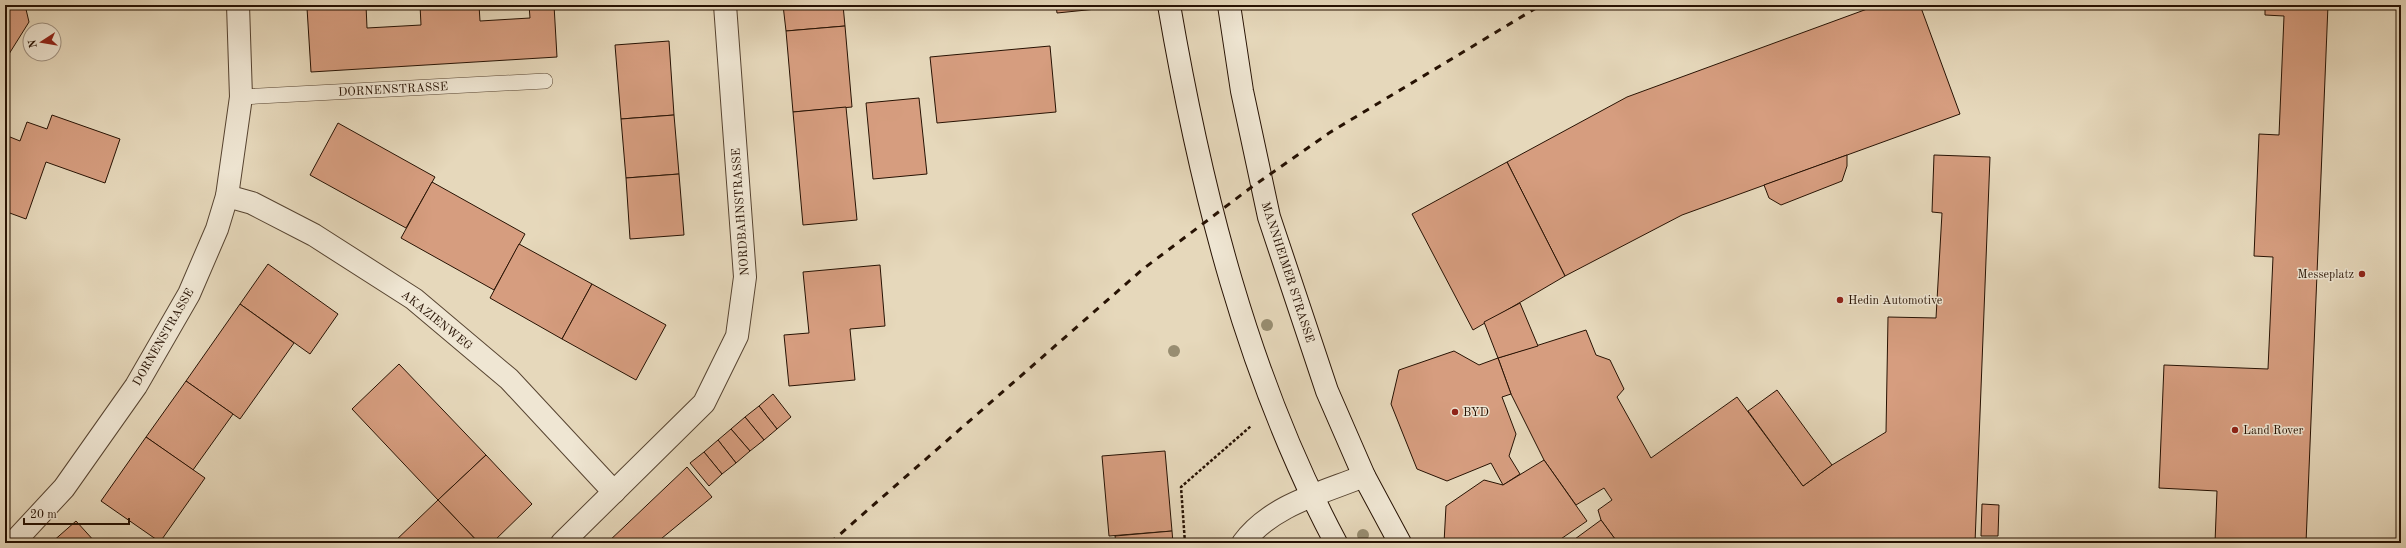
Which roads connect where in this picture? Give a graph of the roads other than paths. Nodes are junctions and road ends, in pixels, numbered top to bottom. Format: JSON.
{"nodes":[{"id":1,"x":238,"y":5,"type":"edge"},
{"id":2,"x":725,"y":5,"type":"edge"},
{"id":3,"x":1169,"y":5,"type":"edge"},
{"id":4,"x":1229,"y":5,"type":"edge"},
{"id":5,"x":545,"y":81,"type":"dead end"},
{"id":6,"x":241,"y":97,"type":"junction"},
{"id":7,"x":227,"y":196,"type":"junction"},
{"id":8,"x":1364,"y":476,"type":"junction"},
{"id":9,"x":614,"y":492,"type":"junction"},
{"id":10,"x":1311,"y":496,"type":"junction"},
{"id":11,"x":13,"y":543,"type":"edge"},
{"id":12,"x":562,"y":543,"type":"edge"},
{"id":13,"x":1243,"y":543,"type":"edge"},
{"id":14,"x":1336,"y":543,"type":"edge"},
{"id":15,"x":1400,"y":543,"type":"edge"}],
"edges":[{"from":1,"to":6,"type":"street","name":"DORNENSTRASSE"},
{"from":2,"to":9,"type":"street","name":"NORDBAHNSTRASSE"},
{"from":3,"to":10,"type":"street"},
{"from":4,"to":8,"type":"street","name":"MANNHEIMER STRASSE"},
{"from":5,"to":6,"type":"lane","name":"DORNENSTRASSE"},
{"from":6,"to":7,"type":"street","name":"DORNENSTRASSE"},
{"from":7,"to":9,"type":"street","name":"AKAZIENWEG"},
{"from":7,"to":11,"type":"street","name":"DORNENSTRASSE"},
{"from":8,"to":10,"type":"street"},
{"from":8,"to":15,"type":"street","name":"MANNHEIMER STRASSE"},
{"from":9,"to":12,"type":"street","name":"NORDBAHNSTRASSE"},
{"from":10,"to":13,"type":"street"},
{"from":10,"to":14,"type":"street"}]}
